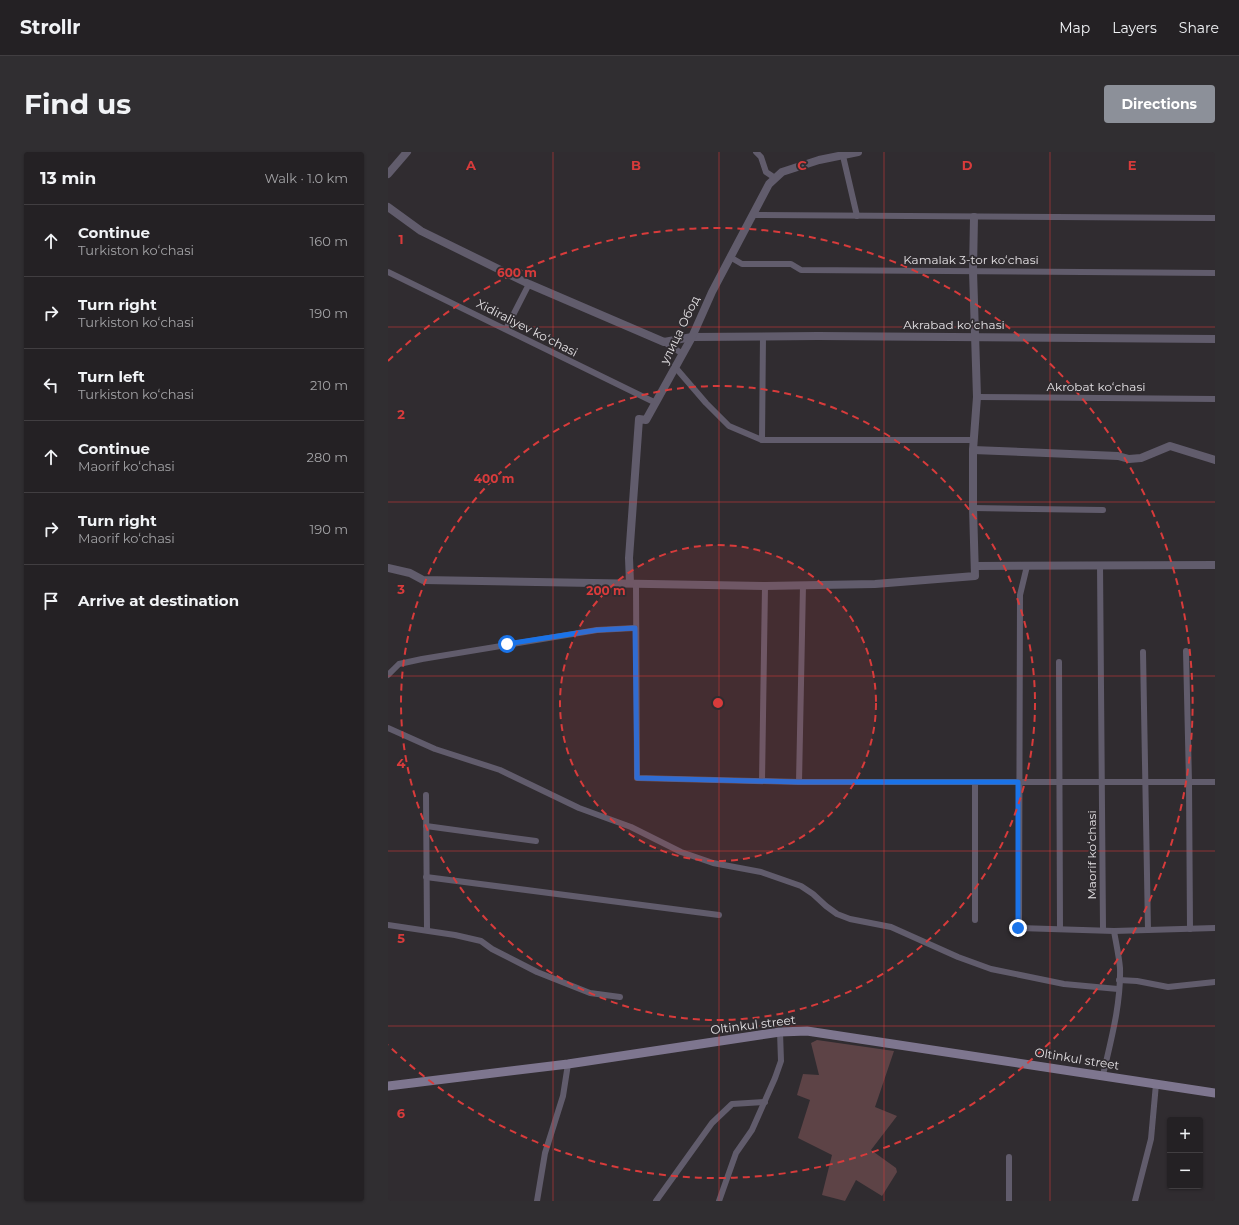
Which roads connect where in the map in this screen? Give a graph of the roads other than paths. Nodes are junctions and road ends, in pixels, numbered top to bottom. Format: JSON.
{"nodes":[{"id":1,"x":407,"y":152,"type":"edge"},
{"id":2,"x":756,"y":152,"type":"edge"},
{"id":3,"x":858,"y":152,"type":"edge"},
{"id":4,"x":843,"y":156,"type":"junction"},
{"id":5,"x":388,"y":174,"type":"edge"},
{"id":6,"x":775,"y":178,"type":"junction"},
{"id":7,"x":388,"y":207,"type":"edge"},
{"id":8,"x":753,"y":215,"type":"junction"},
{"id":9,"x":857,"y":216,"type":"junction"},
{"id":10,"x":974,"y":217,"type":"junction"},
{"id":11,"x":1215,"y":218,"type":"edge"},
{"id":12,"x":730,"y":257,"type":"junction"},
{"id":13,"x":973,"y":271,"type":"junction"},
{"id":14,"x":388,"y":272,"type":"edge"},
{"id":15,"x":1215,"y":273,"type":"edge"},
{"id":16,"x":529,"y":284,"type":"junction"},
{"id":17,"x":506,"y":329,"type":"junction"},
{"id":18,"x":763,"y":336,"type":"junction"},
{"id":19,"x":692,"y":337,"type":"junction"},
{"id":20,"x":976,"y":337,"type":"junction"},
{"id":21,"x":1215,"y":339,"type":"edge"},
{"id":22,"x":664,"y":342,"type":"junction"},
{"id":23,"x":683,"y":354,"type":"junction"},
{"id":24,"x":675,"y":368,"type":"junction"},
{"id":25,"x":977,"y":397,"type":"junction"},
{"id":26,"x":1215,"y":398,"type":"edge"},
{"id":27,"x":656,"y":403,"type":"junction"},
{"id":28,"x":762,"y":440,"type":"junction"},
{"id":29,"x":974,"y":440,"type":"junction"},
{"id":30,"x":973,"y":450,"type":"junction"},
{"id":31,"x":1215,"y":460,"type":"edge"},
{"id":32,"x":973,"y":508,"type":"junction"},
{"id":33,"x":1103,"y":510,"type":"dead end"},
{"id":34,"x":1100,"y":565,"type":"junction"},
{"id":35,"x":1215,"y":565,"type":"edge"},
{"id":36,"x":976,"y":566,"type":"junction"},
{"id":37,"x":1027,"y":566,"type":"junction"},
{"id":38,"x":388,"y":568,"type":"edge"},
{"id":39,"x":633,"y":583,"type":"junction"},
{"id":40,"x":803,"y":585,"type":"junction"},
{"id":41,"x":765,"y":586,"type":"junction"},
{"id":42,"x":635,"y":628,"type":"junction"},
{"id":43,"x":1186,"y":651,"type":"dead end"},
{"id":44,"x":1143,"y":652,"type":"dead end"},
{"id":45,"x":1059,"y":662,"type":"dead end"},
{"id":46,"x":388,"y":675,"type":"edge"},
{"id":47,"x":388,"y":728,"type":"edge"},
{"id":48,"x":762,"y":781,"type":"junction"},
{"id":49,"x":799,"y":782,"type":"junction"},
{"id":50,"x":976,"y":782,"type":"junction"},
{"id":51,"x":1018,"y":782,"type":"junction"},
{"id":52,"x":1060,"y":782,"type":"junction"},
{"id":53,"x":1103,"y":782,"type":"junction"},
{"id":54,"x":1145,"y":782,"type":"junction"},
{"id":55,"x":1189,"y":782,"type":"junction"},
{"id":56,"x":1215,"y":782,"type":"edge"},
{"id":57,"x":426,"y":795,"type":"dead end"},
{"id":58,"x":426,"y":826,"type":"junction"},
{"id":59,"x":536,"y":841,"type":"dead end"},
{"id":60,"x":426,"y":877,"type":"junction"},
{"id":61,"x":719,"y":915,"type":"dead end"},
{"id":62,"x":976,"y":920,"type":"dead end"},
{"id":63,"x":388,"y":925,"type":"edge"},
{"id":64,"x":1060,"y":928,"type":"junction"},
{"id":65,"x":1215,"y":928,"type":"edge"},
{"id":66,"x":1103,"y":929,"type":"junction"},
{"id":67,"x":1190,"y":929,"type":"junction"},
{"id":68,"x":427,"y":930,"type":"junction"},
{"id":69,"x":1148,"y":930,"type":"junction"},
{"id":70,"x":1114,"y":931,"type":"junction"},
{"id":71,"x":1119,"y":980,"type":"junction"},
{"id":72,"x":1215,"y":982,"type":"edge"},
{"id":73,"x":1118,"y":989,"type":"junction"},
{"id":74,"x":620,"y":997,"type":"dead end"},
{"id":75,"x":780,"y":1032,"type":"junction"},
{"id":76,"x":568,"y":1064,"type":"junction"},
{"id":77,"x":1103,"y":1075,"type":"junction"},
{"id":78,"x":1156,"y":1084,"type":"junction"},
{"id":79,"x":388,"y":1086,"type":"edge"},
{"id":80,"x":1215,"y":1092,"type":"edge"},
{"id":81,"x":765,"y":1102,"type":"junction"},
{"id":82,"x":1009,"y":1157,"type":"dead end"},
{"id":83,"x":537,"y":1201,"type":"edge"},
{"id":84,"x":656,"y":1201,"type":"edge"},
{"id":85,"x":718,"y":1201,"type":"edge"},
{"id":86,"x":1009,"y":1201,"type":"edge"},
{"id":87,"x":1135,"y":1201,"type":"edge"}],
"edges":[{"from":1,"to":5,"type":"street"},
{"from":2,"to":6,"type":"street"},
{"from":3,"to":4,"type":"street","name":"улица Обод"},
{"from":4,"to":6,"type":"street","name":"улица Обод"},
{"from":4,"to":9,"type":"street"},
{"from":6,"to":8,"type":"street","name":"улица Обод"},
{"from":7,"to":16,"type":"street"},
{"from":8,"to":9,"type":"street"},
{"from":8,"to":12,"type":"street","name":"улица Обод"},
{"from":9,"to":10,"type":"street"},
{"from":10,"to":11,"type":"street"},
{"from":10,"to":13,"type":"street"},
{"from":12,"to":13,"type":"street","name":"Kamalak 3-tor koʻchasi"},
{"from":12,"to":19,"type":"street","name":"улица Обод"},
{"from":13,"to":15,"type":"street","name":"Kamalak 3-tor koʻchasi"},
{"from":13,"to":20,"type":"street"},
{"from":14,"to":17,"type":"street","name":"Xidiraliyev koʻchasi"},
{"from":16,"to":17,"type":"street"},
{"from":16,"to":22,"type":"street"},
{"from":17,"to":27,"type":"street","name":"Xidiraliyev koʻchasi"},
{"from":18,"to":19,"type":"street","name":"Akrabad koʻchasi"},
{"from":18,"to":20,"type":"street","name":"Akrabad koʻchasi"},
{"from":18,"to":28,"type":"street"},
{"from":19,"to":22,"type":"street","name":"Akrabad koʻchasi"},
{"from":19,"to":23,"type":"street","name":"улица Обод"},
{"from":20,"to":21,"type":"street","name":"Akrabad koʻchasi"},
{"from":20,"to":25,"type":"street"},
{"from":22,"to":23,"type":"street"},
{"from":23,"to":24,"type":"street","name":"улица Обод"},
{"from":24,"to":27,"type":"street","name":"улица Обод"},
{"from":24,"to":28,"type":"street"},
{"from":25,"to":26,"type":"street","name":"Akrobat koʻchasi"},
{"from":25,"to":29,"type":"street"},
{"from":27,"to":39,"type":"street","name":"улица Обод"},
{"from":28,"to":29,"type":"street"},
{"from":29,"to":30,"type":"street"},
{"from":30,"to":31,"type":"street"},
{"from":30,"to":32,"type":"street"},
{"from":32,"to":33,"type":"street"},
{"from":32,"to":36,"type":"street"},
{"from":34,"to":35,"type":"street"},
{"from":34,"to":37,"type":"street"},
{"from":34,"to":53,"type":"street","name":"Maorif koʻchasi"},
{"from":36,"to":37,"type":"street"},
{"from":36,"to":40,"type":"street"},
{"from":37,"to":51,"type":"street"},
{"from":38,"to":39,"type":"street"},
{"from":39,"to":41,"type":"street"},
{"from":39,"to":42,"type":"street"},
{"from":40,"to":41,"type":"street"},
{"from":40,"to":49,"type":"street"},
{"from":41,"to":48,"type":"street"},
{"from":42,"to":46,"type":"street"},
{"from":42,"to":48,"type":"street"},
{"from":43,"to":55,"type":"street"},
{"from":44,"to":54,"type":"street"},
{"from":45,"to":52,"type":"street"},
{"from":47,"to":73,"type":"street"},
{"from":48,"to":49,"type":"street"},
{"from":49,"to":50,"type":"street"},
{"from":50,"to":51,"type":"street"},
{"from":50,"to":62,"type":"street"},
{"from":51,"to":52,"type":"street"},
{"from":51,"to":64,"type":"street"},
{"from":52,"to":53,"type":"street"},
{"from":52,"to":64,"type":"street"},
{"from":53,"to":54,"type":"street"},
{"from":53,"to":66,"type":"street","name":"Maorif koʻchasi"},
{"from":54,"to":55,"type":"street"},
{"from":54,"to":69,"type":"street"},
{"from":55,"to":56,"type":"street"},
{"from":55,"to":67,"type":"street"},
{"from":57,"to":58,"type":"street"},
{"from":58,"to":59,"type":"street"},
{"from":58,"to":60,"type":"street"},
{"from":60,"to":61,"type":"street"},
{"from":60,"to":68,"type":"street"},
{"from":63,"to":68,"type":"street"},
{"from":64,"to":66,"type":"street"},
{"from":65,"to":67,"type":"street"},
{"from":66,"to":70,"type":"street"},
{"from":67,"to":69,"type":"street"},
{"from":68,"to":74,"type":"street"},
{"from":69,"to":70,"type":"street"},
{"from":70,"to":71,"type":"street"},
{"from":71,"to":72,"type":"street"},
{"from":71,"to":73,"type":"street"},
{"from":73,"to":77,"type":"street"},
{"from":75,"to":76,"type":"main road","name":"Oltinkul street"},
{"from":75,"to":77,"type":"main road","name":"Oltinkul street"},
{"from":75,"to":81,"type":"street"},
{"from":76,"to":79,"type":"main road","name":"Oltinkul street"},
{"from":76,"to":83,"type":"street"},
{"from":77,"to":78,"type":"main road","name":"Oltinkul street"},
{"from":78,"to":80,"type":"main road","name":"Oltinkul street"},
{"from":78,"to":87,"type":"street"},
{"from":81,"to":84,"type":"street"},
{"from":81,"to":85,"type":"street"},
{"from":82,"to":86,"type":"street"}]}
